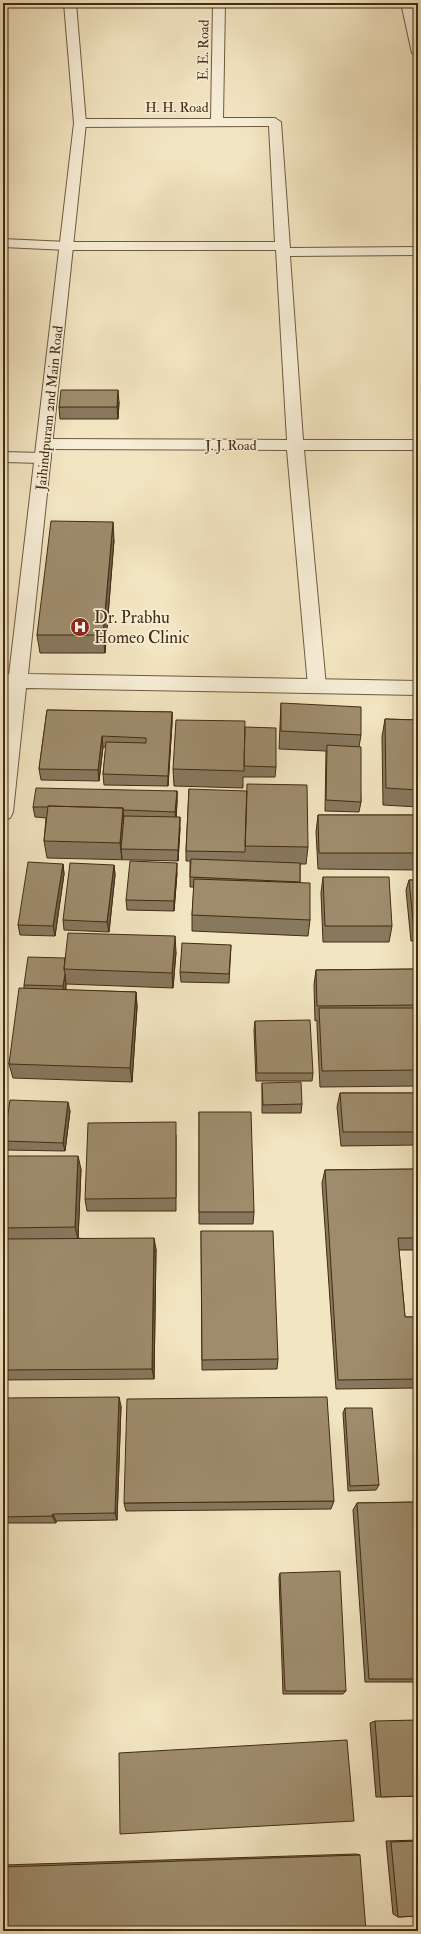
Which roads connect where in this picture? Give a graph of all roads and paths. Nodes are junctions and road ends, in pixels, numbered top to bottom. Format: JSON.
{"nodes":[{"id":1,"x":70,"y":3,"type":"edge"},
{"id":2,"x":219,"y":3,"type":"edge"},
{"id":3,"x":407,"y":3,"type":"edge"},
{"id":4,"x":418,"y":53,"type":"edge"},
{"id":5,"x":217,"y":122,"type":"junction"},
{"id":6,"x":80,"y":123,"type":"junction"},
{"id":7,"x":3,"y":243,"type":"edge"},
{"id":8,"x":66,"y":246,"type":"junction"},
{"id":9,"x":283,"y":249,"type":"junction"},
{"id":10,"x":418,"y":251,"type":"edge"},
{"id":11,"x":295,"y":445,"type":"junction"},
{"id":12,"x":418,"y":445,"type":"edge"},
{"id":13,"x":44,"y":451,"type":"junction"},
{"id":14,"x":3,"y":457,"type":"edge"},
{"id":15,"x":11,"y":681,"type":"edge"},
{"id":16,"x":317,"y":686,"type":"junction"},
{"id":17,"x":418,"y":688,"type":"edge"},
{"id":18,"x":3,"y":812,"type":"edge"}],
"edges":[{"from":1,"to":6,"type":"street","name":"Jaihindpuram 2nd Main Road"},
{"from":2,"to":5,"type":"street","name":"E. E. Road"},
{"from":3,"to":4,"type":"street"},
{"from":5,"to":6,"type":"street","name":"H. H. Road"},
{"from":5,"to":9,"type":"street","name":"H. H. Road"},
{"from":6,"to":8,"type":"street","name":"Jaihindpuram 2nd Main Road"},
{"from":7,"to":8,"type":"street"},
{"from":8,"to":9,"type":"street"},
{"from":8,"to":13,"type":"street","name":"Jaihindpuram 2nd Main Road"},
{"from":9,"to":10,"type":"street"},
{"from":9,"to":11,"type":"street"},
{"from":11,"to":12,"type":"street","name":"J. J. Road"},
{"from":11,"to":13,"type":"street","name":"J. J. Road"},
{"from":11,"to":16,"type":"street"},
{"from":13,"to":14,"type":"street","name":"J. J. Road"},
{"from":13,"to":15,"type":"street","name":"Jaihindpuram 2nd Main Road"},
{"from":15,"to":16,"type":"street"},
{"from":15,"to":18,"type":"street","name":"Jaihindpuram 2nd Main Road"},
{"from":16,"to":17,"type":"street"}]}
